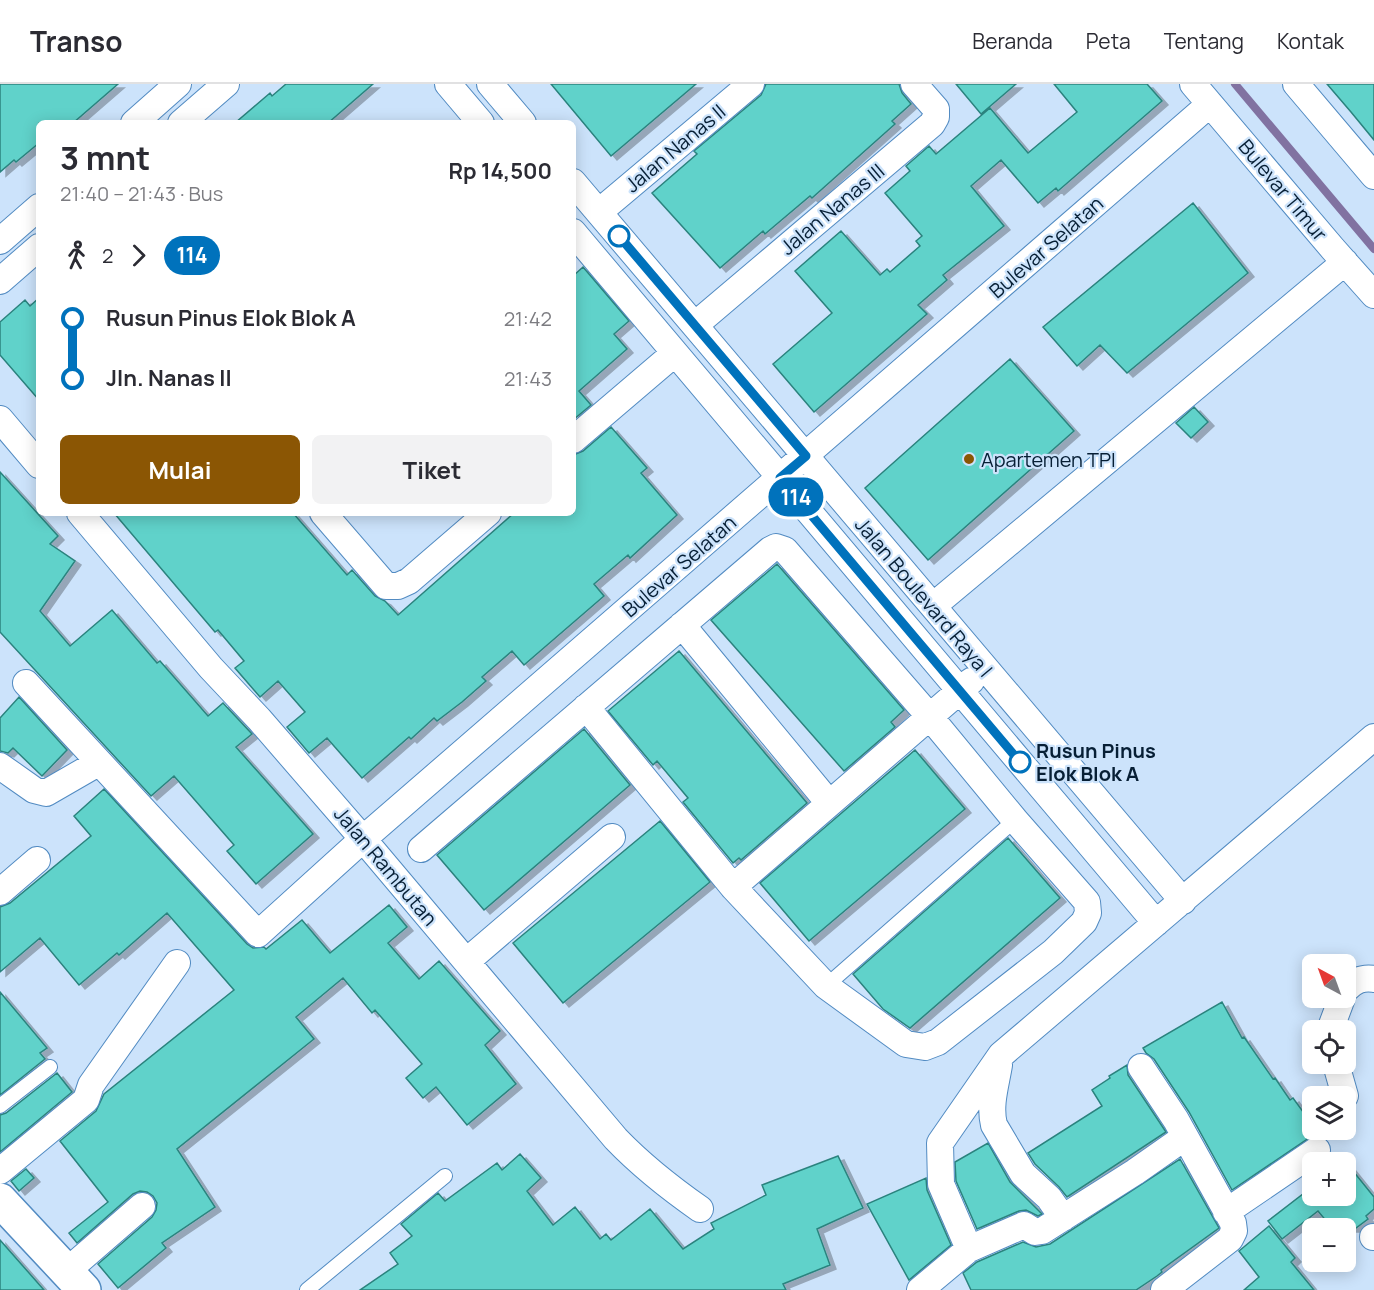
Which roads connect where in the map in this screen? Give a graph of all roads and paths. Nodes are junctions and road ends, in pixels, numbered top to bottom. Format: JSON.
{"nodes":[{"id":1,"x":178,"y":84,"type":"edge"},
{"id":2,"x":226,"y":84,"type":"edge"},
{"id":3,"x":448,"y":84,"type":"edge"},
{"id":4,"x":751,"y":84,"type":"edge"},
{"id":5,"x":914,"y":84,"type":"edge"},
{"id":6,"x":1193,"y":84,"type":"edge"},
{"id":7,"x":1299,"y":85,"type":"edge"},
{"id":8,"x":496,"y":86,"type":"edge"},
{"id":9,"x":1210,"y":104,"type":"junction"},
{"id":10,"x":470,"y":119,"type":"edge"},
{"id":11,"x":137,"y":120,"type":"edge"},
{"id":12,"x":184,"y":120,"type":"edge"},
{"id":13,"x":521,"y":120,"type":"edge"},
{"id":14,"x":1374,"y":176,"type":"edge"},
{"id":15,"x":576,"y":186,"type":"edge"},
{"id":16,"x":36,"y":210,"type":"edge"},
{"id":17,"x":598,"y":212,"type":"junction"},
{"id":18,"x":576,"y":236,"type":"edge"},
{"id":19,"x":0,"y":241,"type":"edge"},
{"id":20,"x":36,"y":250,"type":"edge"},
{"id":21,"x":1345,"y":262,"type":"junction"},
{"id":22,"x":0,"y":281,"type":"edge"},
{"id":23,"x":1374,"y":295,"type":"edge"},
{"id":24,"x":695,"y":325,"type":"junction"},
{"id":25,"x":675,"y":353,"type":"junction"},
{"id":26,"x":0,"y":419,"type":"edge"},
{"id":27,"x":576,"y":437,"type":"edge"},
{"id":28,"x":806,"y":456,"type":"junction"},
{"id":29,"x":36,"y":461,"type":"edge"},
{"id":30,"x":780,"y":478,"type":"junction"},
{"id":31,"x":83,"y":516,"type":"edge"},
{"id":32,"x":326,"y":516,"type":"edge"},
{"id":33,"x":485,"y":516,"type":"edge"},
{"id":34,"x":933,"y":606,"type":"junction"},
{"id":35,"x":682,"y":625,"type":"junction"},
{"id":36,"x":986,"y":669,"type":"junction"},
{"id":37,"x":26,"y":683,"type":"dead end"},
{"id":38,"x":960,"y":691,"type":"junction"},
{"id":39,"x":586,"y":707,"type":"junction"},
{"id":40,"x":930,"y":717,"type":"junction"},
{"id":41,"x":1374,"y":737,"type":"edge"},
{"id":42,"x":98,"y":763,"type":"junction"},
{"id":43,"x":0,"y":766,"type":"edge"},
{"id":44,"x":829,"y":803,"type":"junction"},
{"id":45,"x":1015,"y":820,"type":"junction"},
{"id":46,"x":612,"y":837,"type":"dead end"},
{"id":47,"x":363,"y":839,"type":"junction"},
{"id":48,"x":421,"y":849,"type":"dead end"},
{"id":49,"x":38,"y":860,"type":"dead end"},
{"id":50,"x":733,"y":887,"type":"junction"},
{"id":51,"x":0,"y":892,"type":"edge"},
{"id":52,"x":1183,"y":901,"type":"junction"},
{"id":53,"x":1156,"y":923,"type":"junction"},
{"id":54,"x":467,"y":961,"type":"junction"},
{"id":55,"x":177,"y":963,"type":"dead end"},
{"id":56,"x":1374,"y":979,"type":"edge"},
{"id":57,"x":1356,"y":982,"type":"edge"},
{"id":58,"x":826,"y":986,"type":"junction"},
{"id":59,"x":1001,"y":1055,"type":"junction"},
{"id":60,"x":50,"y":1067,"type":"dead end"},
{"id":61,"x":1140,"y":1067,"type":"dead end"},
{"id":62,"x":0,"y":1106,"type":"edge"},
{"id":63,"x":1185,"y":1137,"type":"junction"},
{"id":64,"x":1317,"y":1149,"type":"dead end"},
{"id":65,"x":0,"y":1171,"type":"edge"},
{"id":66,"x":445,"y":1176,"type":"dead end"},
{"id":67,"x":0,"y":1200,"type":"edge"},
{"id":68,"x":142,"y":1206,"type":"dead end"},
{"id":69,"x":700,"y":1209,"type":"dead end"},
{"id":70,"x":1226,"y":1212,"type":"junction"},
{"id":71,"x":1063,"y":1218,"type":"junction"},
{"id":72,"x":969,"y":1249,"type":"junction"},
{"id":73,"x":76,"y":1280,"type":"edge"},
{"id":74,"x":307,"y":1290,"type":"edge"},
{"id":75,"x":920,"y":1290,"type":"edge"},
{"id":76,"x":1164,"y":1290,"type":"edge"}],
"edges":[{"from":1,"to":11,"type":"street"},
{"from":2,"to":12,"type":"street"},
{"from":3,"to":10,"type":"street"},
{"from":4,"to":17,"type":"street","name":"Jalan Nanas II"},
{"from":5,"to":24,"type":"street","name":"Jalan Nanas III"},
{"from":6,"to":9,"type":"street","name":"Bulevar Timur"},
{"from":7,"to":14,"type":"street"},
{"from":8,"to":13,"type":"street"},
{"from":9,"to":21,"type":"street","name":"Bulevar Timur"},
{"from":9,"to":28,"type":"street","name":"Bulevar Selatan"},
{"from":15,"to":17,"type":"street","name":"Jalan Boulevard Raya I"},
{"from":16,"to":19,"type":"street"},
{"from":17,"to":24,"type":"street","name":"Jalan Boulevard Raya I"},
{"from":18,"to":25,"type":"street","name":"Jalan Boulevard Raya I"},
{"from":20,"to":22,"type":"street"},
{"from":21,"to":23,"type":"street","name":"Bulevar Timur"},
{"from":21,"to":34,"type":"street"},
{"from":24,"to":28,"type":"street","name":"Jalan Boulevard Raya I"},
{"from":25,"to":27,"type":"street"},
{"from":25,"to":30,"type":"street","name":"Jalan Boulevard Raya I"},
{"from":26,"to":29,"type":"street"},
{"from":28,"to":30,"type":"street","name":"Bulevar Selatan"},
{"from":28,"to":34,"type":"street","name":"Jalan Boulevard Raya I"},
{"from":30,"to":38,"type":"street","name":"Jalan Boulevard Raya I"},
{"from":30,"to":47,"type":"street","name":"Bulevar Selatan"},
{"from":31,"to":47,"type":"street","name":"Jalan Rambutan"},
{"from":32,"to":33,"type":"street"},
{"from":34,"to":36,"type":"street","name":"Jalan Boulevard Raya I"},
{"from":35,"to":39,"type":"street"},
{"from":35,"to":40,"type":"street"},
{"from":35,"to":44,"type":"street"},
{"from":36,"to":38,"type":"street"},
{"from":36,"to":52,"type":"street","name":"Jalan Boulevard Raya I"},
{"from":37,"to":42,"type":"street"},
{"from":38,"to":40,"type":"street"},
{"from":38,"to":53,"type":"street","name":"Jalan Boulevard Raya I"},
{"from":39,"to":48,"type":"street"},
{"from":39,"to":50,"type":"street"},
{"from":40,"to":44,"type":"street"},
{"from":40,"to":45,"type":"street"},
{"from":41,"to":52,"type":"street"},
{"from":42,"to":43,"type":"street"},
{"from":42,"to":47,"type":"street","name":"Bulevar Selatan"},
{"from":44,"to":50,"type":"street"},
{"from":45,"to":58,"type":"lane"},
{"from":45,"to":58,"type":"street"},
{"from":46,"to":54,"type":"street"},
{"from":47,"to":54,"type":"street","name":"Jalan Rambutan"},
{"from":49,"to":51,"type":"street"},
{"from":50,"to":58,"type":"street"},
{"from":52,"to":53,"type":"street"},
{"from":53,"to":59,"type":"street"},
{"from":54,"to":69,"type":"street","name":"Jalan Rambutan"},
{"from":55,"to":65,"type":"street"},
{"from":56,"to":57,"type":"street"},
{"from":59,"to":71,"type":"street"},
{"from":59,"to":72,"type":"street"},
{"from":60,"to":62,"type":"lane"},
{"from":61,"to":63,"type":"street"},
{"from":63,"to":70,"type":"street"},
{"from":63,"to":71,"type":"street"},
{"from":64,"to":70,"type":"street"},
{"from":66,"to":74,"type":"lane"},
{"from":67,"to":73,"type":"main road"},
{"from":68,"to":73,"type":"street"},
{"from":70,"to":76,"type":"street"},
{"from":71,"to":72,"type":"street"},
{"from":72,"to":75,"type":"street"}]}
